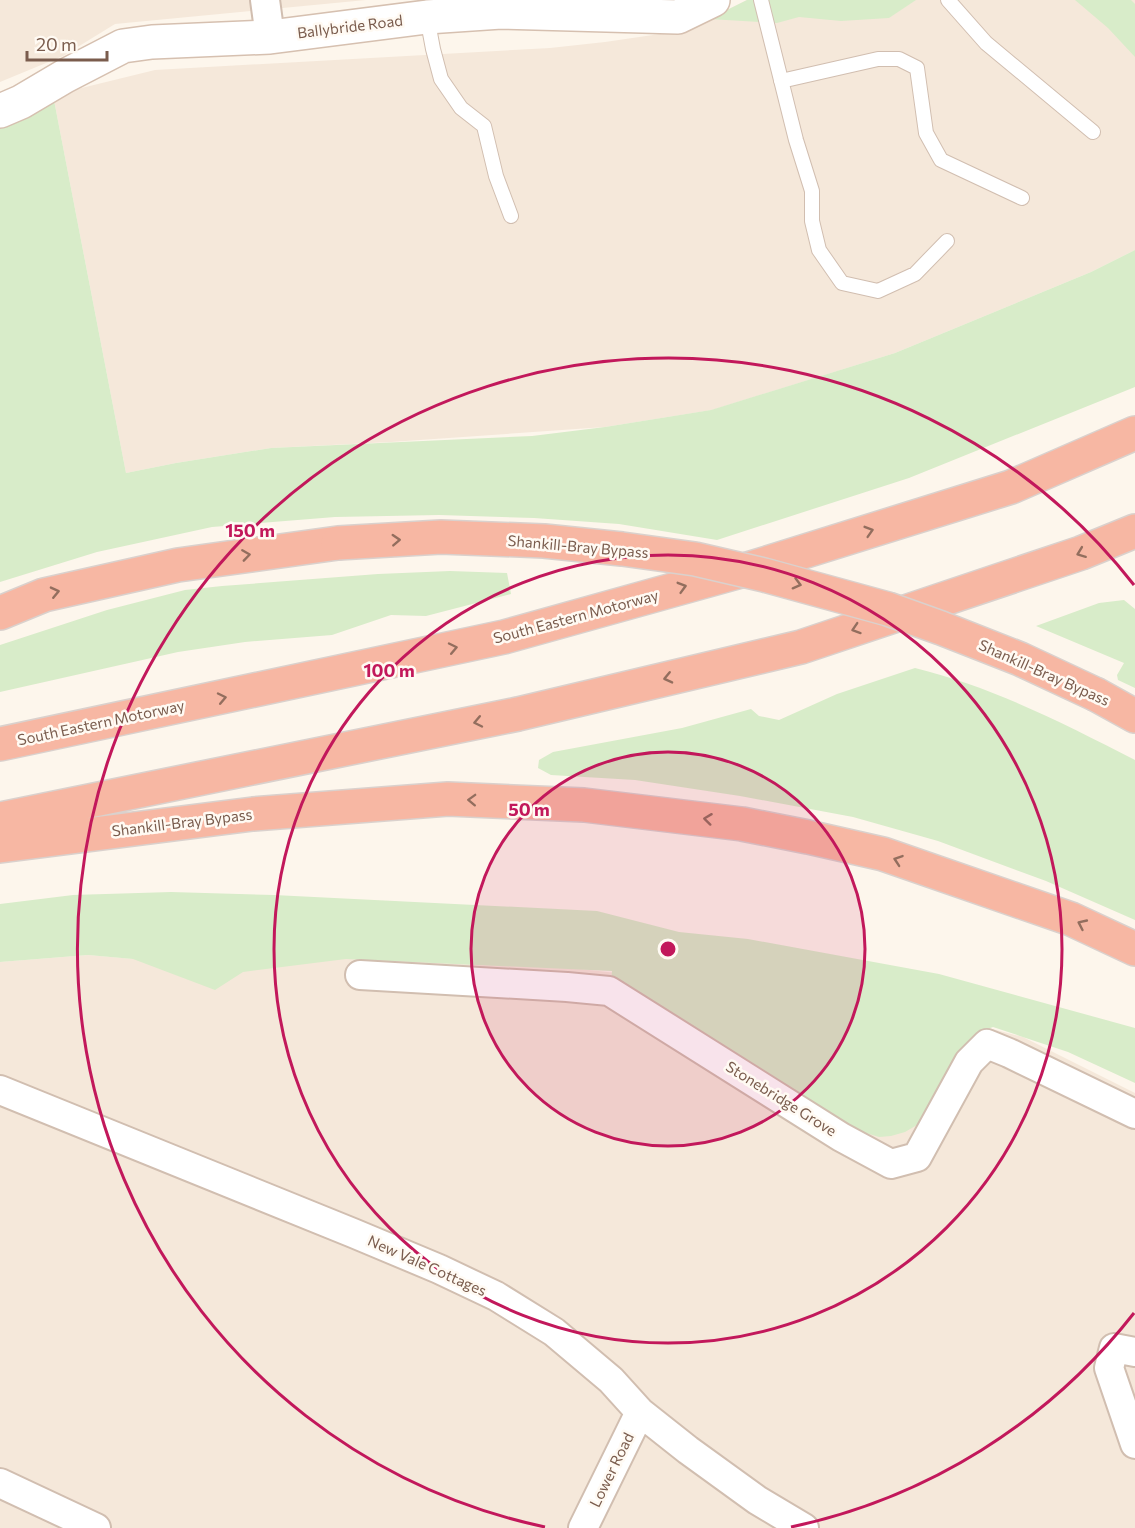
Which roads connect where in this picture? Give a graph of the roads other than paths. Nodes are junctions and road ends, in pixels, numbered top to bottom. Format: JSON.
{"nodes":[{"id":1,"x":265,"y":0,"type":"edge"},
{"id":2,"x":713,"y":0,"type":"edge"},
{"id":3,"x":761,"y":0,"type":"edge"},
{"id":4,"x":948,"y":0,"type":"edge"},
{"id":5,"x":427,"y":17,"type":"junction"},
{"id":6,"x":270,"y":37,"type":"junction"},
{"id":7,"x":782,"y":81,"type":"junction"},
{"id":8,"x":0,"y":111,"type":"edge"},
{"id":9,"x":1093,"y":132,"type":"dead end"},
{"id":10,"x":1022,"y":198,"type":"dead end"},
{"id":11,"x":511,"y":216,"type":"dead end"},
{"id":12,"x":947,"y":241,"type":"dead end"},
{"id":13,"x":1135,"y":433,"type":"edge"},
{"id":14,"x":1135,"y":531,"type":"edge"},
{"id":15,"x":0,"y":613,"type":"edge"},
{"id":16,"x":1135,"y":716,"type":"edge"},
{"id":17,"x":0,"y":744,"type":"edge"},
{"id":18,"x":0,"y":819,"type":"edge"},
{"id":19,"x":0,"y":846,"type":"edge"},
{"id":20,"x":1135,"y":949,"type":"edge"},
{"id":21,"x":360,"y":975,"type":"dead end"},
{"id":22,"x":0,"y":1090,"type":"edge"},
{"id":23,"x":1135,"y":1114,"type":"edge"},
{"id":24,"x":1135,"y":1352,"type":"edge"},
{"id":25,"x":640,"y":1412,"type":"junction"},
{"id":26,"x":1135,"y":1444,"type":"edge"},
{"id":27,"x":0,"y":1483,"type":"edge"},
{"id":28,"x":96,"y":1528,"type":"edge"},
{"id":29,"x":583,"y":1528,"type":"edge"},
{"id":30,"x":804,"y":1528,"type":"edge"}],
"edges":[{"from":1,"to":6,"type":"street"},
{"from":2,"to":5,"type":"street","name":"Ballybride Road"},
{"from":3,"to":7,"type":"lane"},
{"from":4,"to":9,"type":"lane"},
{"from":5,"to":6,"type":"street","name":"Ballybride Road"},
{"from":5,"to":11,"type":"lane"},
{"from":6,"to":8,"type":"street","name":"Ballybride Road"},
{"from":7,"to":10,"type":"lane"},
{"from":7,"to":12,"type":"lane"},
{"from":17,"to":13,"type":"highway","name":"South Eastern Motorway","one_way":true},
{"from":14,"to":18,"type":"highway","one_way":true},
{"from":15,"to":16,"type":"highway","name":"Shankill-Bray Bypass","one_way":true,"bridge":true},
{"from":20,"to":19,"type":"highway","name":"Shankill-Bray Bypass","one_way":true},
{"from":21,"to":23,"type":"street","name":"Stonebridge Grove"},
{"from":22,"to":25,"type":"street","name":"New Vale Cottages"},
{"from":24,"to":26,"type":"street"},
{"from":25,"to":29,"type":"street","name":"Lower Road"},
{"from":25,"to":30,"type":"street","name":"New Vale Cottages"},
{"from":27,"to":28,"type":"street"}]}
